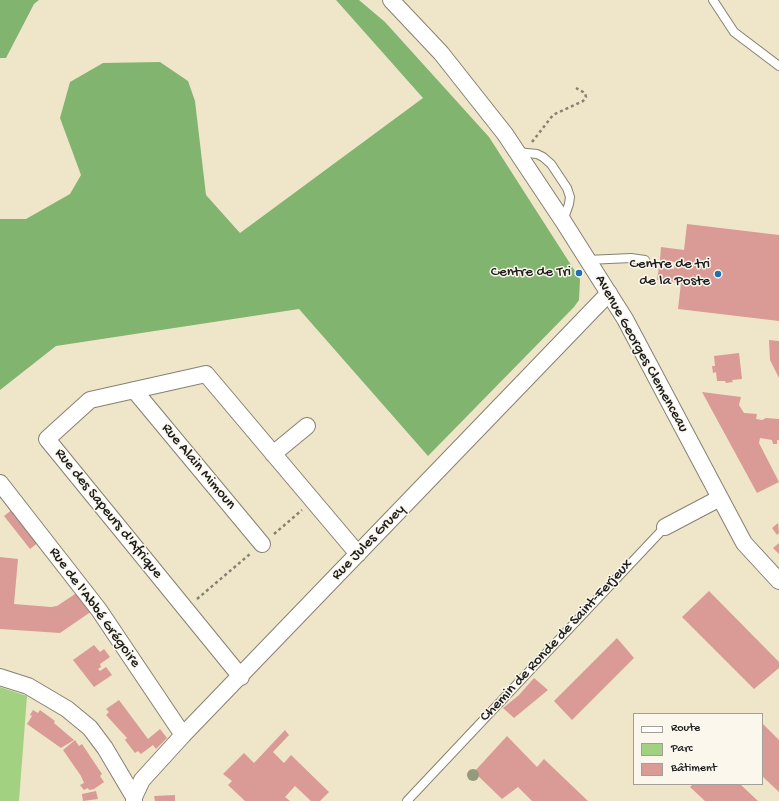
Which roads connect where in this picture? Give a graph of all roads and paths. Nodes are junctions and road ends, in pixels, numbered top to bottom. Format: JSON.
{"nodes":[{"id":1,"x":391,"y":0,"type":"edge"},
{"id":2,"x":713,"y":0,"type":"edge"},
{"id":3,"x":779,"y":66,"type":"edge"},
{"id":4,"x":576,"y":88,"type":"dead end"},
{"id":5,"x":524,"y":150,"type":"junction"},
{"id":6,"x":563,"y":221,"type":"junction"},
{"id":7,"x":588,"y":260,"type":"junction"},
{"id":8,"x":645,"y":260,"type":"dead end"},
{"id":9,"x":609,"y":293,"type":"junction"},
{"id":10,"x":134,"y":390,"type":"junction"},
{"id":11,"x":306,"y":426,"type":"dead end"},
{"id":12,"x":274,"y":454,"type":"junction"},
{"id":13,"x":0,"y":483,"type":"edge"},
{"id":14,"x":720,"y":498,"type":"junction"},
{"id":15,"x":665,"y":527,"type":"joint"},
{"id":16,"x":262,"y":544,"type":"dead end"},
{"id":17,"x":358,"y":554,"type":"junction"},
{"id":18,"x":779,"y":581,"type":"edge"},
{"id":19,"x":0,"y":677,"type":"edge"},
{"id":20,"x":241,"y":677,"type":"junction"},
{"id":21,"x":183,"y":735,"type":"junction"},
{"id":22,"x":134,"y":799,"type":"edge"},
{"id":23,"x":406,"y":801,"type":"edge"}],
"edges":[{"from":1,"to":5,"type":"street","name":"Avenue Georges Clemenceau"},
{"from":2,"to":3,"type":"lane"},
{"from":4,"to":5,"type":"path"},
{"from":5,"to":6,"type":"street","name":"Avenue Georges Clemenceau"},
{"from":5,"to":6,"type":"lane"},
{"from":6,"to":7,"type":"street","name":"Avenue Georges Clemenceau"},
{"from":7,"to":8,"type":"lane"},
{"from":7,"to":9,"type":"street","name":"Avenue Georges Clemenceau"},
{"from":9,"to":14,"type":"street","name":"Avenue Georges Clemenceau"},
{"from":9,"to":17,"type":"street","name":"Rue Jules Gruey"},
{"from":10,"to":12,"type":"street","name":"Rue des Sapeurs d'Afrique"},
{"from":10,"to":16,"type":"street","name":"Rue Alain Mimoun"},
{"from":10,"to":20,"type":"street","name":"Rue des Sapeurs d'Afrique"},
{"from":11,"to":12,"type":"street"},
{"from":12,"to":17,"type":"street","name":"Rue des Sapeurs d'Afrique"},
{"from":13,"to":21,"type":"street","name":"Rue de l'Abbé Grégoire"},
{"from":14,"to":15,"type":"street","name":"Chemin de Ronde de Saint-Ferjeux"},
{"from":14,"to":18,"type":"street","name":"Avenue Georges Clemenceau"},
{"from":15,"to":23,"type":"lane","name":"Chemin de Ronde de Saint-Ferjeux"},
{"from":17,"to":20,"type":"street","name":"Rue Jules Gruey"},
{"from":19,"to":22,"type":"street"},
{"from":20,"to":21,"type":"street","name":"Rue Jules Gruey"},
{"from":21,"to":22,"type":"street","name":"Rue Jules Gruey"}]}
